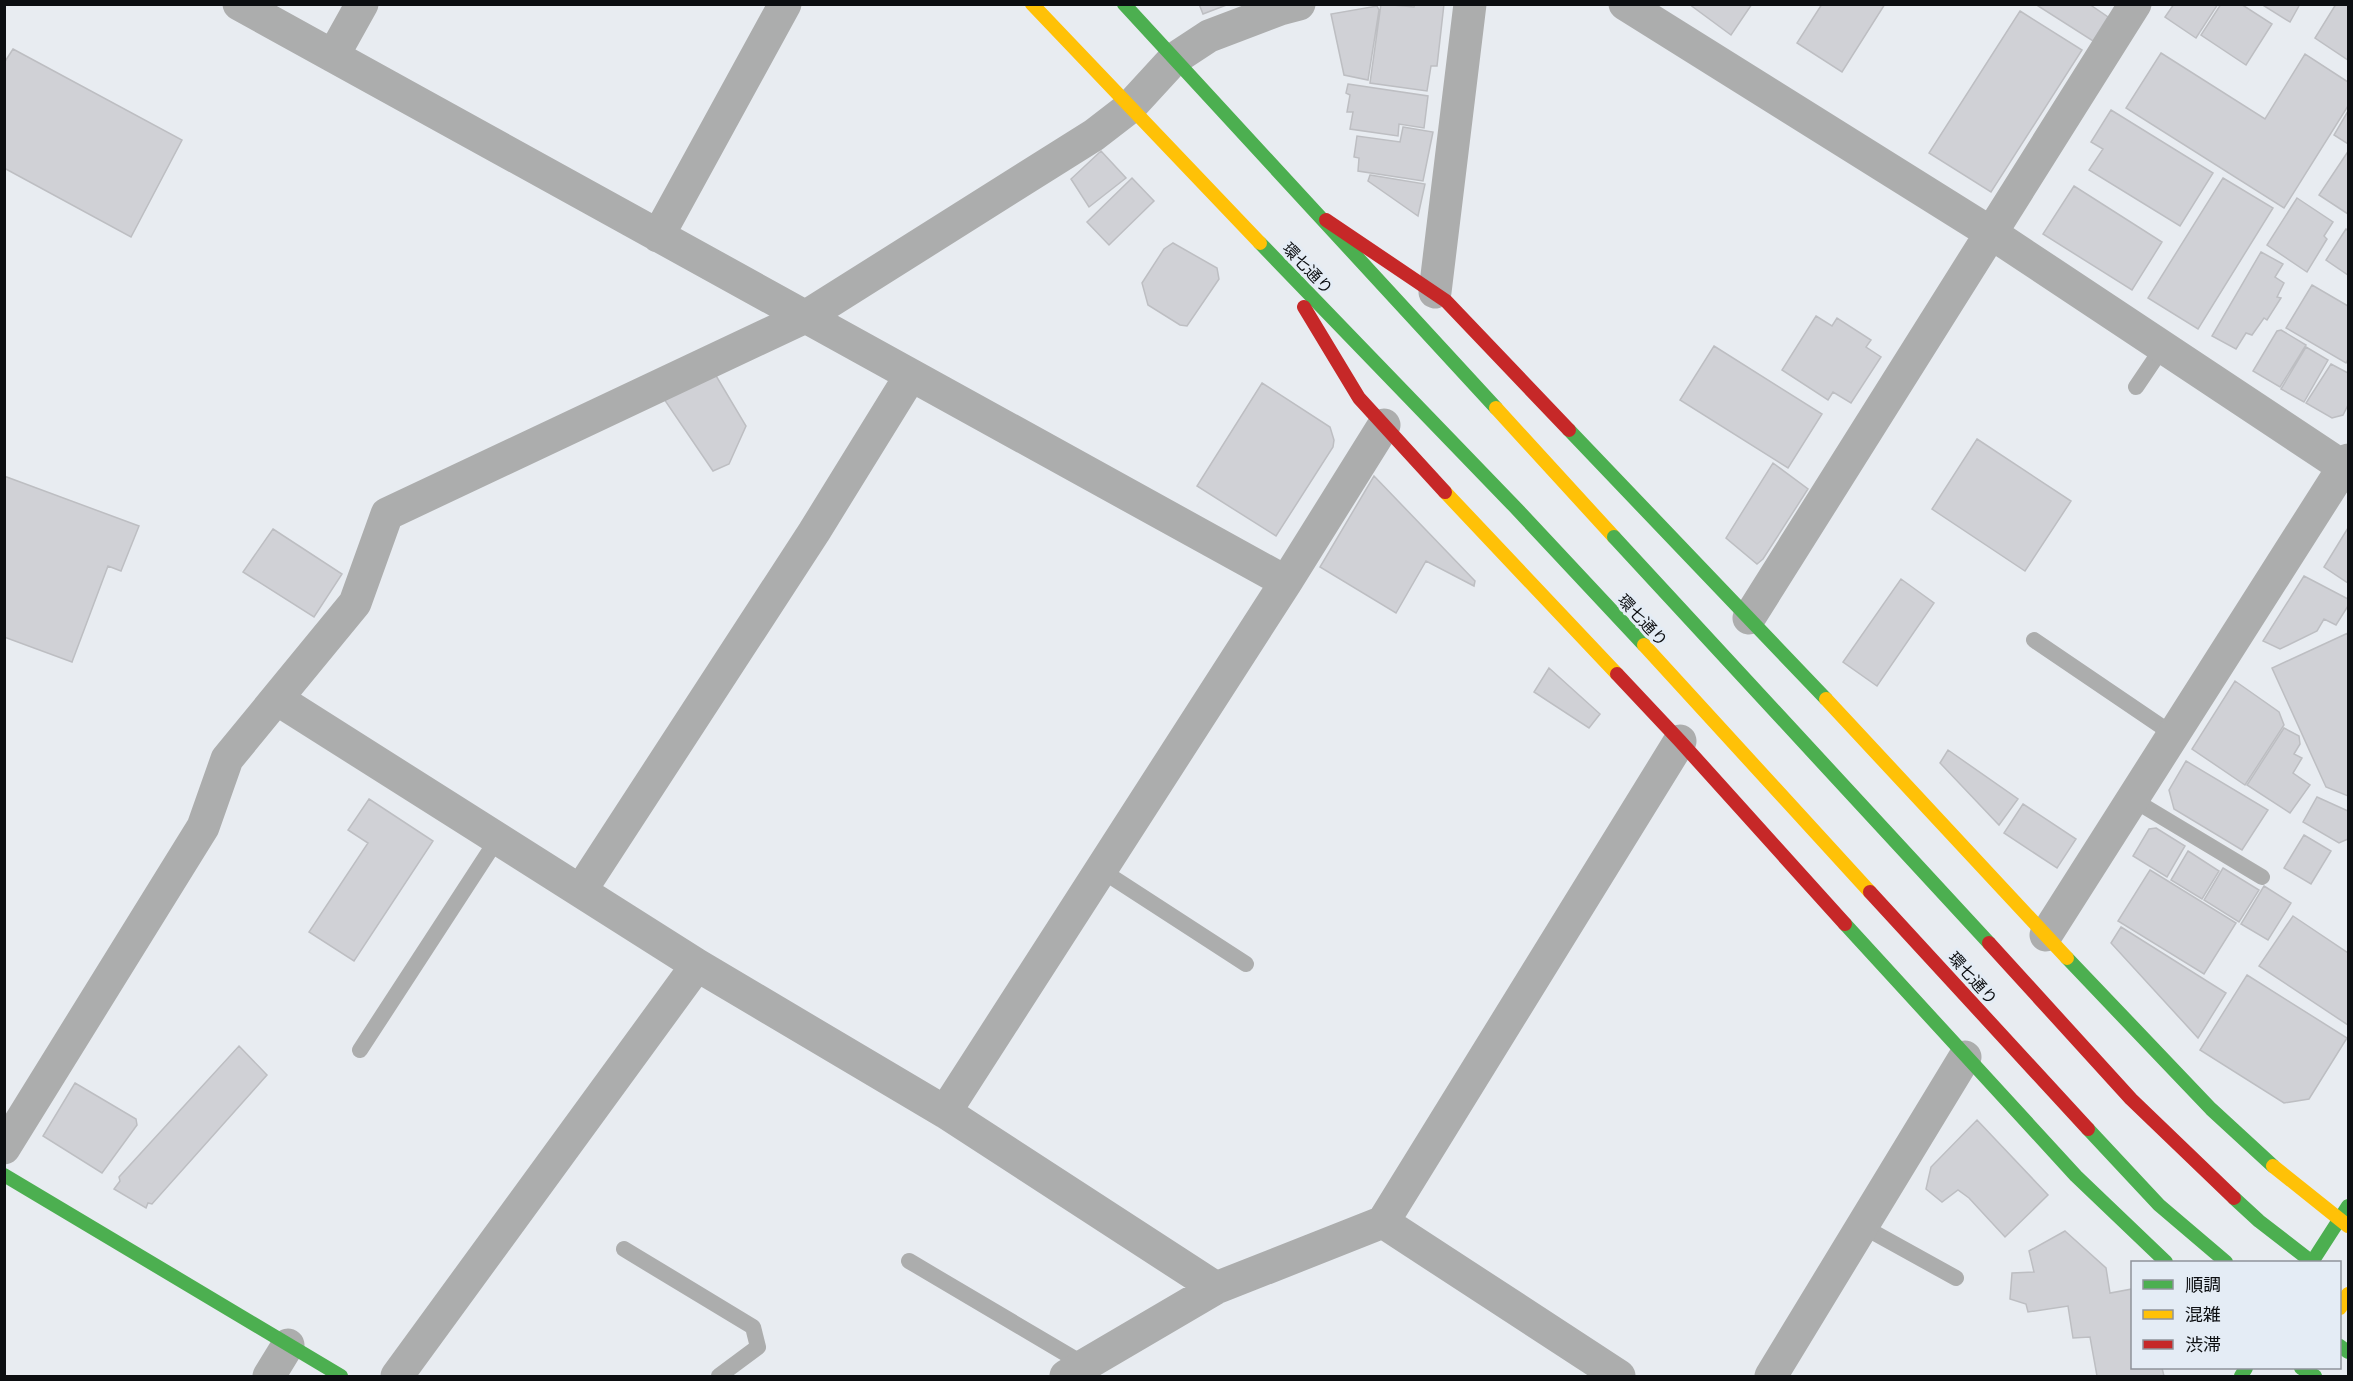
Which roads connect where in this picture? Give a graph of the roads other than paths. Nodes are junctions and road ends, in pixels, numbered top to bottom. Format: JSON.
{"nodes":[{"id":1,"x":239,"y":4,"type":"edge"},
{"id":2,"x":362,"y":4,"type":"edge"},
{"id":3,"x":785,"y":4,"type":"edge"},
{"id":4,"x":1032,"y":4,"type":"edge"},
{"id":5,"x":1124,"y":4,"type":"edge"},
{"id":6,"x":1299,"y":4,"type":"edge"},
{"id":7,"x":1470,"y":4,"type":"edge"},
{"id":8,"x":1625,"y":4,"type":"edge"},
{"id":9,"x":2135,"y":4,"type":"edge"},
{"id":10,"x":333,"y":56,"type":"junction"},
{"id":11,"x":1174,"y":59,"type":"junction"},
{"id":12,"x":1129,"y":108,"type":"junction"},
{"id":13,"x":1326,"y":220,"type":"junction"},
{"id":14,"x":1991,"y":233,"type":"junction"},
{"id":15,"x":658,"y":236,"type":"junction"},
{"id":16,"x":1274,"y":257,"type":"junction"},
{"id":17,"x":1435,"y":292,"type":"junction"},
{"id":18,"x":805,"y":317,"type":"junction"},
{"id":19,"x":2163,"y":347,"type":"junction"},
{"id":20,"x":910,"y":375,"type":"junction"},
{"id":21,"x":2136,"y":387,"type":"dead end"},
{"id":22,"x":1384,"y":426,"type":"junction"},
{"id":23,"x":2347,"y":466,"type":"edge"},
{"id":24,"x":1286,"y":582,"type":"junction"},
{"id":25,"x":1749,"y":618,"type":"junction"},
{"id":26,"x":2034,"y":640,"type":"dead end"},
{"id":27,"x":277,"y":699,"type":"junction"},
{"id":28,"x":2174,"y":735,"type":"junction"},
{"id":29,"x":1680,"y":741,"type":"junction"},
{"id":30,"x":2133,"y":799,"type":"junction"},
{"id":31,"x":498,"y":838,"type":"junction"},
{"id":32,"x":1101,"y":870,"type":"junction"},
{"id":33,"x":2262,"y":877,"type":"dead end"},
{"id":34,"x":580,"y":890,"type":"junction"},
{"id":35,"x":2046,"y":935,"type":"junction"},
{"id":36,"x":1246,"y":964,"type":"dead end"},
{"id":37,"x":697,"y":965,"type":"junction"},
{"id":38,"x":360,"y":1050,"type":"dead end"},
{"id":39,"x":1965,"y":1057,"type":"junction"},
{"id":40,"x":945,"y":1112,"type":"junction"},
{"id":41,"x":4,"y":1148,"type":"edge"},
{"id":42,"x":4,"y":1175,"type":"edge"},
{"id":43,"x":2349,"y":1206,"type":"edge"},
{"id":44,"x":1383,"y":1222,"type":"junction"},
{"id":45,"x":2344,"y":1222,"type":"edge"},
{"id":46,"x":1862,"y":1226,"type":"junction"},
{"id":47,"x":624,"y":1249,"type":"dead end"},
{"id":48,"x":909,"y":1261,"type":"dead end"},
{"id":49,"x":2164,"y":1261,"type":"edge"},
{"id":50,"x":2224,"y":1261,"type":"edge"},
{"id":51,"x":2309,"y":1261,"type":"edge"},
{"id":52,"x":2314,"y":1261,"type":"edge"},
{"id":53,"x":1956,"y":1278,"type":"dead end"},
{"id":54,"x":1216,"y":1288,"type":"junction"},
{"id":55,"x":288,"y":1345,"type":"junction"},
{"id":56,"x":1076,"y":1371,"type":"edge"},
{"id":57,"x":269,"y":1377,"type":"edge"},
{"id":58,"x":341,"y":1377,"type":"edge"},
{"id":59,"x":397,"y":1377,"type":"edge"},
{"id":60,"x":719,"y":1377,"type":"edge"},
{"id":61,"x":1619,"y":1377,"type":"edge"},
{"id":62,"x":1771,"y":1377,"type":"edge"}],
"edges":[{"from":1,"to":10,"type":"street"},
{"from":2,"to":10,"type":"street"},
{"from":3,"to":15,"type":"street"},
{"from":4,"to":12,"type":"main road","name":"環七通り"},
{"from":5,"to":11,"type":"main road"},
{"from":6,"to":11,"type":"street"},
{"from":7,"to":17,"type":"street"},
{"from":8,"to":14,"type":"street"},
{"from":9,"to":14,"type":"street"},
{"from":10,"to":15,"type":"street"},
{"from":11,"to":12,"type":"street"},
{"from":11,"to":13,"type":"main road"},
{"from":12,"to":16,"type":"main road","name":"環七通り"},
{"from":12,"to":18,"type":"street"},
{"from":13,"to":17,"type":"main road"},
{"from":13,"to":51,"type":"main road","bridge":true},
{"from":14,"to":19,"type":"street"},
{"from":14,"to":25,"type":"street"},
{"from":15,"to":18,"type":"street"},
{"from":16,"to":22,"type":"main road"},
{"from":16,"to":50,"type":"main road","name":"環七通り"},
{"from":17,"to":25,"type":"main road"},
{"from":18,"to":20,"type":"street"},
{"from":18,"to":27,"type":"street"},
{"from":19,"to":21,"type":"lane"},
{"from":19,"to":23,"type":"street"},
{"from":20,"to":24,"type":"street"},
{"from":20,"to":34,"type":"street"},
{"from":22,"to":24,"type":"street"},
{"from":22,"to":29,"type":"main road"},
{"from":23,"to":28,"type":"street"},
{"from":24,"to":32,"type":"street"},
{"from":25,"to":35,"type":"main road"},
{"from":26,"to":28,"type":"lane"},
{"from":27,"to":31,"type":"street"},
{"from":27,"to":41,"type":"street"},
{"from":28,"to":30,"type":"street"},
{"from":29,"to":39,"type":"main road"},
{"from":29,"to":44,"type":"street"},
{"from":30,"to":33,"type":"lane"},
{"from":30,"to":35,"type":"street"},
{"from":31,"to":34,"type":"street"},
{"from":31,"to":38,"type":"lane"},
{"from":32,"to":36,"type":"lane"},
{"from":32,"to":40,"type":"street"},
{"from":34,"to":37,"type":"street"},
{"from":35,"to":45,"type":"main road"},
{"from":37,"to":40,"type":"street"},
{"from":37,"to":59,"type":"street"},
{"from":39,"to":46,"type":"street"},
{"from":39,"to":49,"type":"main road"},
{"from":40,"to":54,"type":"street"},
{"from":42,"to":55,"type":"main road"},
{"from":43,"to":45,"type":"main road"},
{"from":44,"to":54,"type":"street"},
{"from":44,"to":61,"type":"street"},
{"from":45,"to":52,"type":"main road"},
{"from":46,"to":53,"type":"lane"},
{"from":46,"to":62,"type":"street"},
{"from":47,"to":60,"type":"lane"},
{"from":48,"to":56,"type":"lane"},
{"from":54,"to":56,"type":"street"},
{"from":55,"to":57,"type":"street"},
{"from":55,"to":58,"type":"main road"}]}
